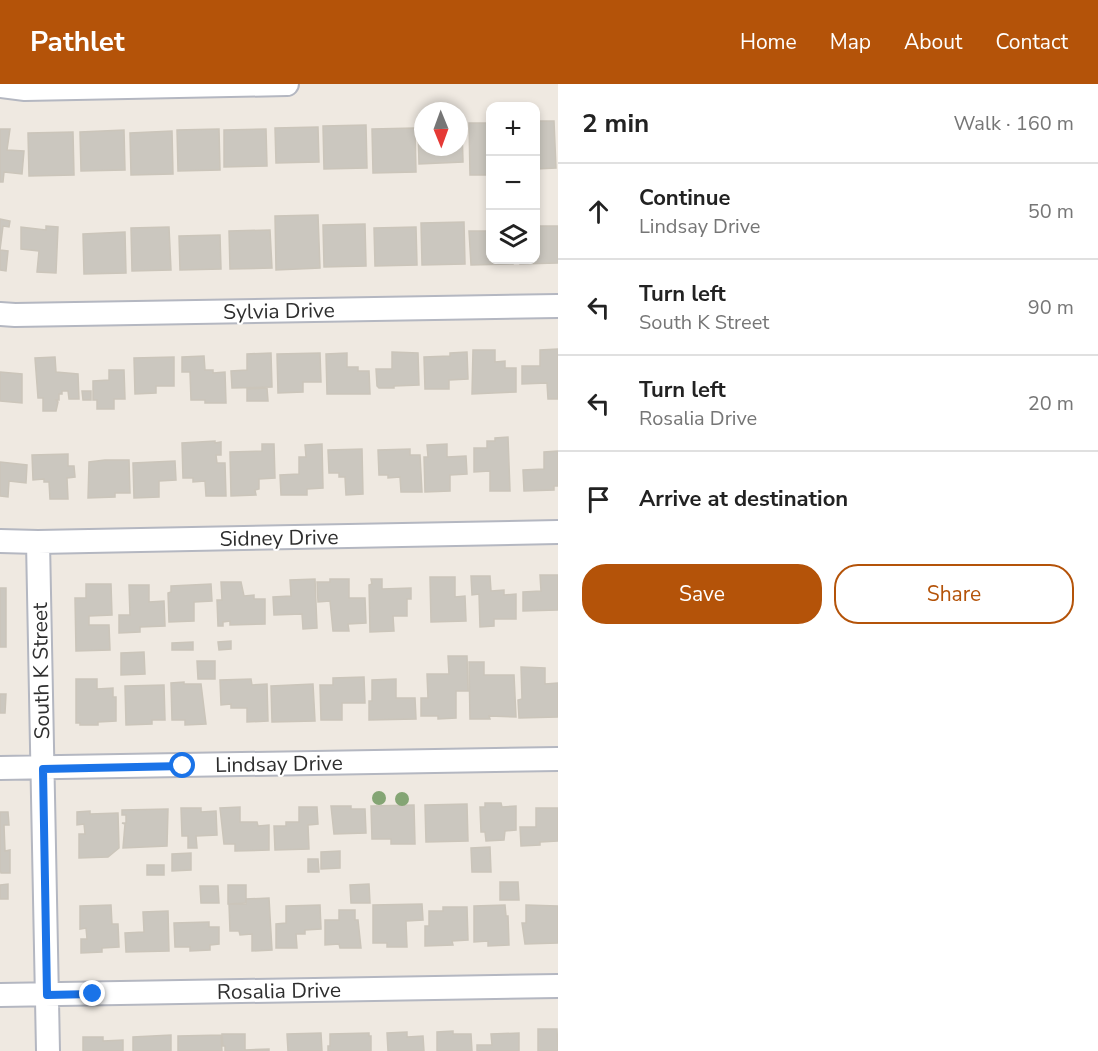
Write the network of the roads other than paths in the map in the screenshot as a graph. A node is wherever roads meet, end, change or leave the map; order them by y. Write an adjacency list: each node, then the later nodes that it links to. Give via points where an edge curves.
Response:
1 (287, 84): 2 (street, via 25,89)
2 (0, 86)
3 (558, 306): 4 (street, Sylvia Drive)
4 (0, 314)
5 (558, 532): 7 (street, Sidney Drive)
6 (0, 541): 7 (street, Sidney Drive)
7 (38, 542): 10 (street, South K Street)
8 (558, 759): 10 (street, Lindsay Drive)
9 (0, 768): 10 (street, Lindsay Drive)
10 (43, 769): 13 (street, South K Street)
11 (558, 986): 13 (street, Rosalia Drive)
12 (0, 995): 13 (street, Rosalia Drive)
13 (47, 995): 14 (street, South K Street)
14 (48, 1051)

